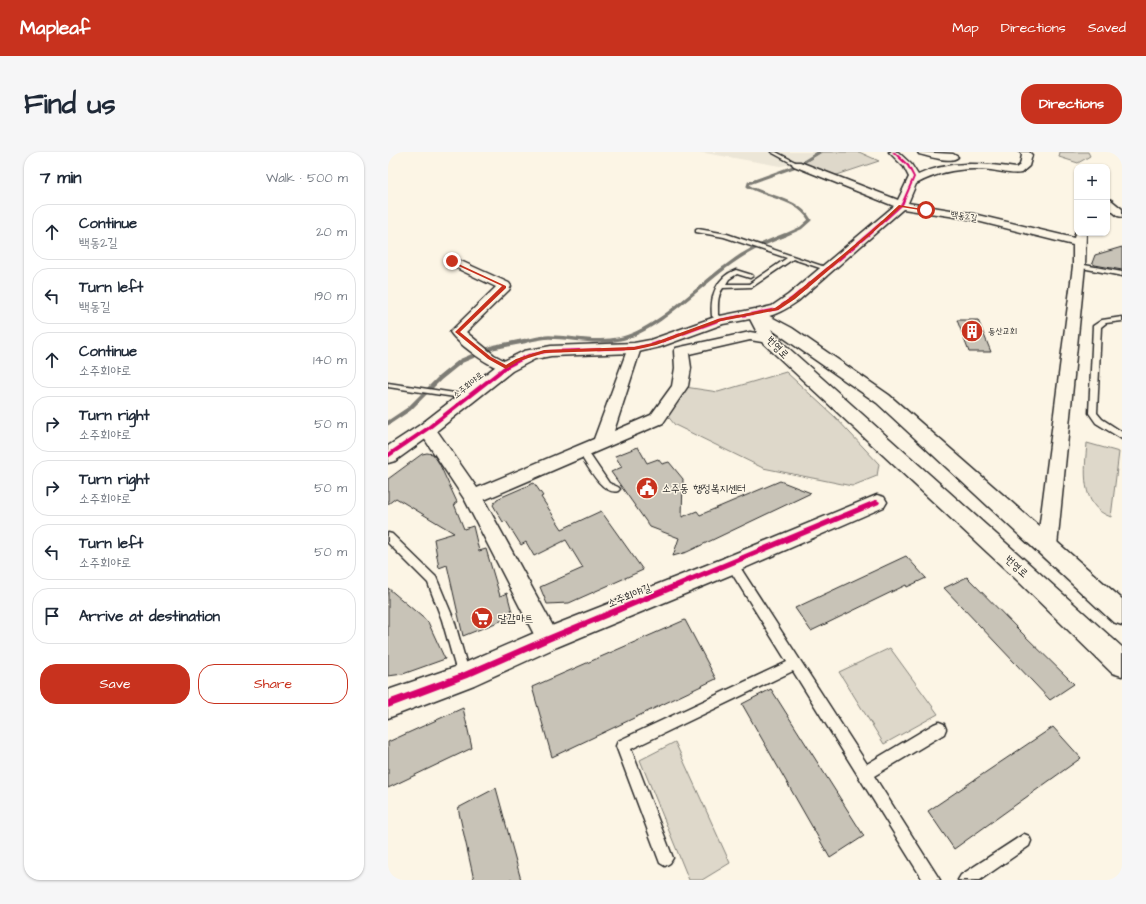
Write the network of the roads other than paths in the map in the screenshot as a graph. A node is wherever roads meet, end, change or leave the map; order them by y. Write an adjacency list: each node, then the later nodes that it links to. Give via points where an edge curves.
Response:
1 (773, 152): 6 (lane)
2 (893, 152): 8 (street, via 908,166 914,177)
3 (922, 152): 5 (street, via 938,156)
4 (1024, 152): 7 (street, via 1027,156 1024,166 1018,171 988,166)
5 (953, 154): 7 (street, via 953,160)
6 (797, 164): 10 (street, 백동2길)
7 (961, 166): 8 (street, via 934,170)
8 (912, 182): 10 (street)
9 (1110, 204): 11 (street)
10 (900, 206): 13 (street, 백동2길, via 969,216); 17 (street)
11 (1122, 214)
12 (698, 232): 14 (lane, via 725,235)
13 (1079, 238): 16 (street)
14 (792, 257): 17 (lane); 20 (lane, via 750,286)
15 (452, 261): 27 (street, 소주회야로, via 504,286 457,332 489,358)
16 (1079, 266): 18 (lane); 40 (street)
17 (828, 269): 21 (street, via 776,309)
18 (1122, 274)
19 (750, 276): 20 (lane, via 736,272)
20 (721, 286): 23 (lane, via 715,293 714,303 715,316)
21 (755, 314): 23 (street, 소주회야로); 24 (street, 번영로); 26 (street, 번영로, via 786,331)
22 (1122, 319): 32 (lane, via 1104,321 1097,326 1093,413 1099,421)
23 (720, 320): 25 (street, 소주회야로, via 654,344)
24 (768, 339): 28 (street, 번영로); 33 (street, via 750,336 681,351 683,368 680,386 657,419)
25 (634, 348): 27 (street, 소주회야로, via 544,352 517,360); 33 (street)
26 (835, 366): 28 (street, via 819,366 811,370); 40 (street, 번영로, via 883,399)
27 (506, 367): 30 (street, 소주회야로)
28 (808, 376): 45 (street, 번영로)
29 (388, 385): 30 (lane)
30 (460, 395): 31 (street, 소주회야로)
31 (427, 429): 35 (street, 소주회야로); 37 (street)
32 (1122, 436)
33 (601, 443): 34 (street)
34 (583, 451): 36 (lane, via 606,485); 37 (street)
35 (388, 456)
36 (615, 489)
37 (473, 497): 43 (street)
38 (877, 502): 41 (street, 소주회야1길)
39 (388, 537): 46 (lane, via 432,580 448,620)
40 (1047, 546): 42 (street, 번영로)
41 (732, 564): 43 (street, 소주회야1길); 44 (lane)
42 (1122, 614)
43 (548, 639): 46 (street, 소주회야1길)
44 (795, 664): 49 (lane); 51 (lane, via 623,746)
45 (1122, 664)
46 (464, 676): 47 (street, 소주회야1길)
47 (388, 704)
48 (939, 729): 49 (lane)
49 (865, 773): 52 (lane)
50 (1024, 841): 53 (lane)
51 (665, 858)
52 (932, 880)
53 (966, 880)

